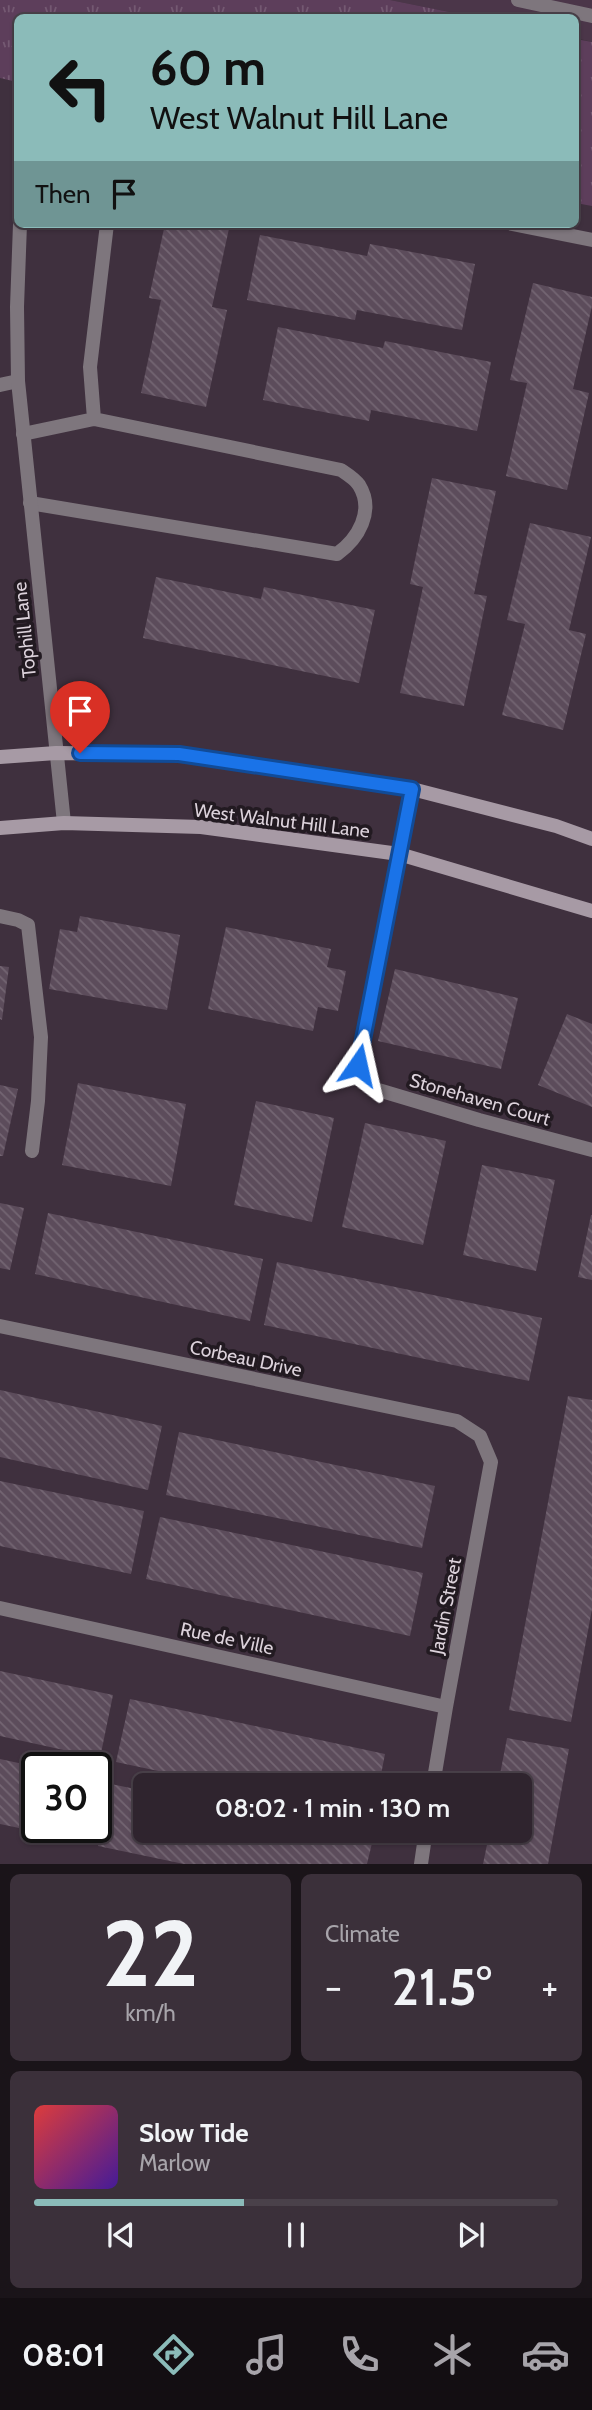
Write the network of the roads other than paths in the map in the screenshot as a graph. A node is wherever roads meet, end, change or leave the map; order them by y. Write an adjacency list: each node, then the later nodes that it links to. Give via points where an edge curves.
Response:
1 (518, 0): 2 (street)
2 (592, 16)
3 (20, 228): 7 (street, Tophill Lane)
4 (107, 228): 9 (street, via 90,367)
5 (532, 228): 6 (street)
6 (592, 240)
7 (18, 381): 8 (street); 10 (street, Tophill Lane)
8 (0, 385)
9 (94, 419): 10 (street); 11 (street, via 341,470 358,483 365,498 364,520 353,542 337,554)
10 (23, 434): 11 (street, Tophill Lane)
11 (30, 503): 12 (street, Tophill Lane)
12 (56, 753): 13 (main road); 14 (main road, via 179,754); 15 (street, Tophill Lane)
13 (0, 757)
14 (412, 789): 17 (main road); 18 (street, Stonehaven Court)
15 (64, 823): 16 (main road, West Walnut Hill Lane); 18 (main road, West Walnut Hill Lane, via 201,827)
16 (0, 828)
17 (592, 839)
18 (399, 854): 19 (main road, West Walnut Hill Lane); 21 (street, Stonehaven Court, via 358,1065 364,1079 375,1089)
19 (592, 911)
20 (0, 916): 22 (street, via 28,925 41,1037)
21 (592, 1150)
22 (32, 1151)
23 (0, 1326): 24 (street, Corbeau Drive, via 457,1421)
24 (480, 1436): 26 (street, Jardin Street, via 491,1462)
25 (0, 1608): 26 (street, Rue de Ville)
26 (446, 1707): 27 (street, Jardin Street)
27 (435, 1773)
28 (424, 1843): 29 (street)
29 (421, 1864)

